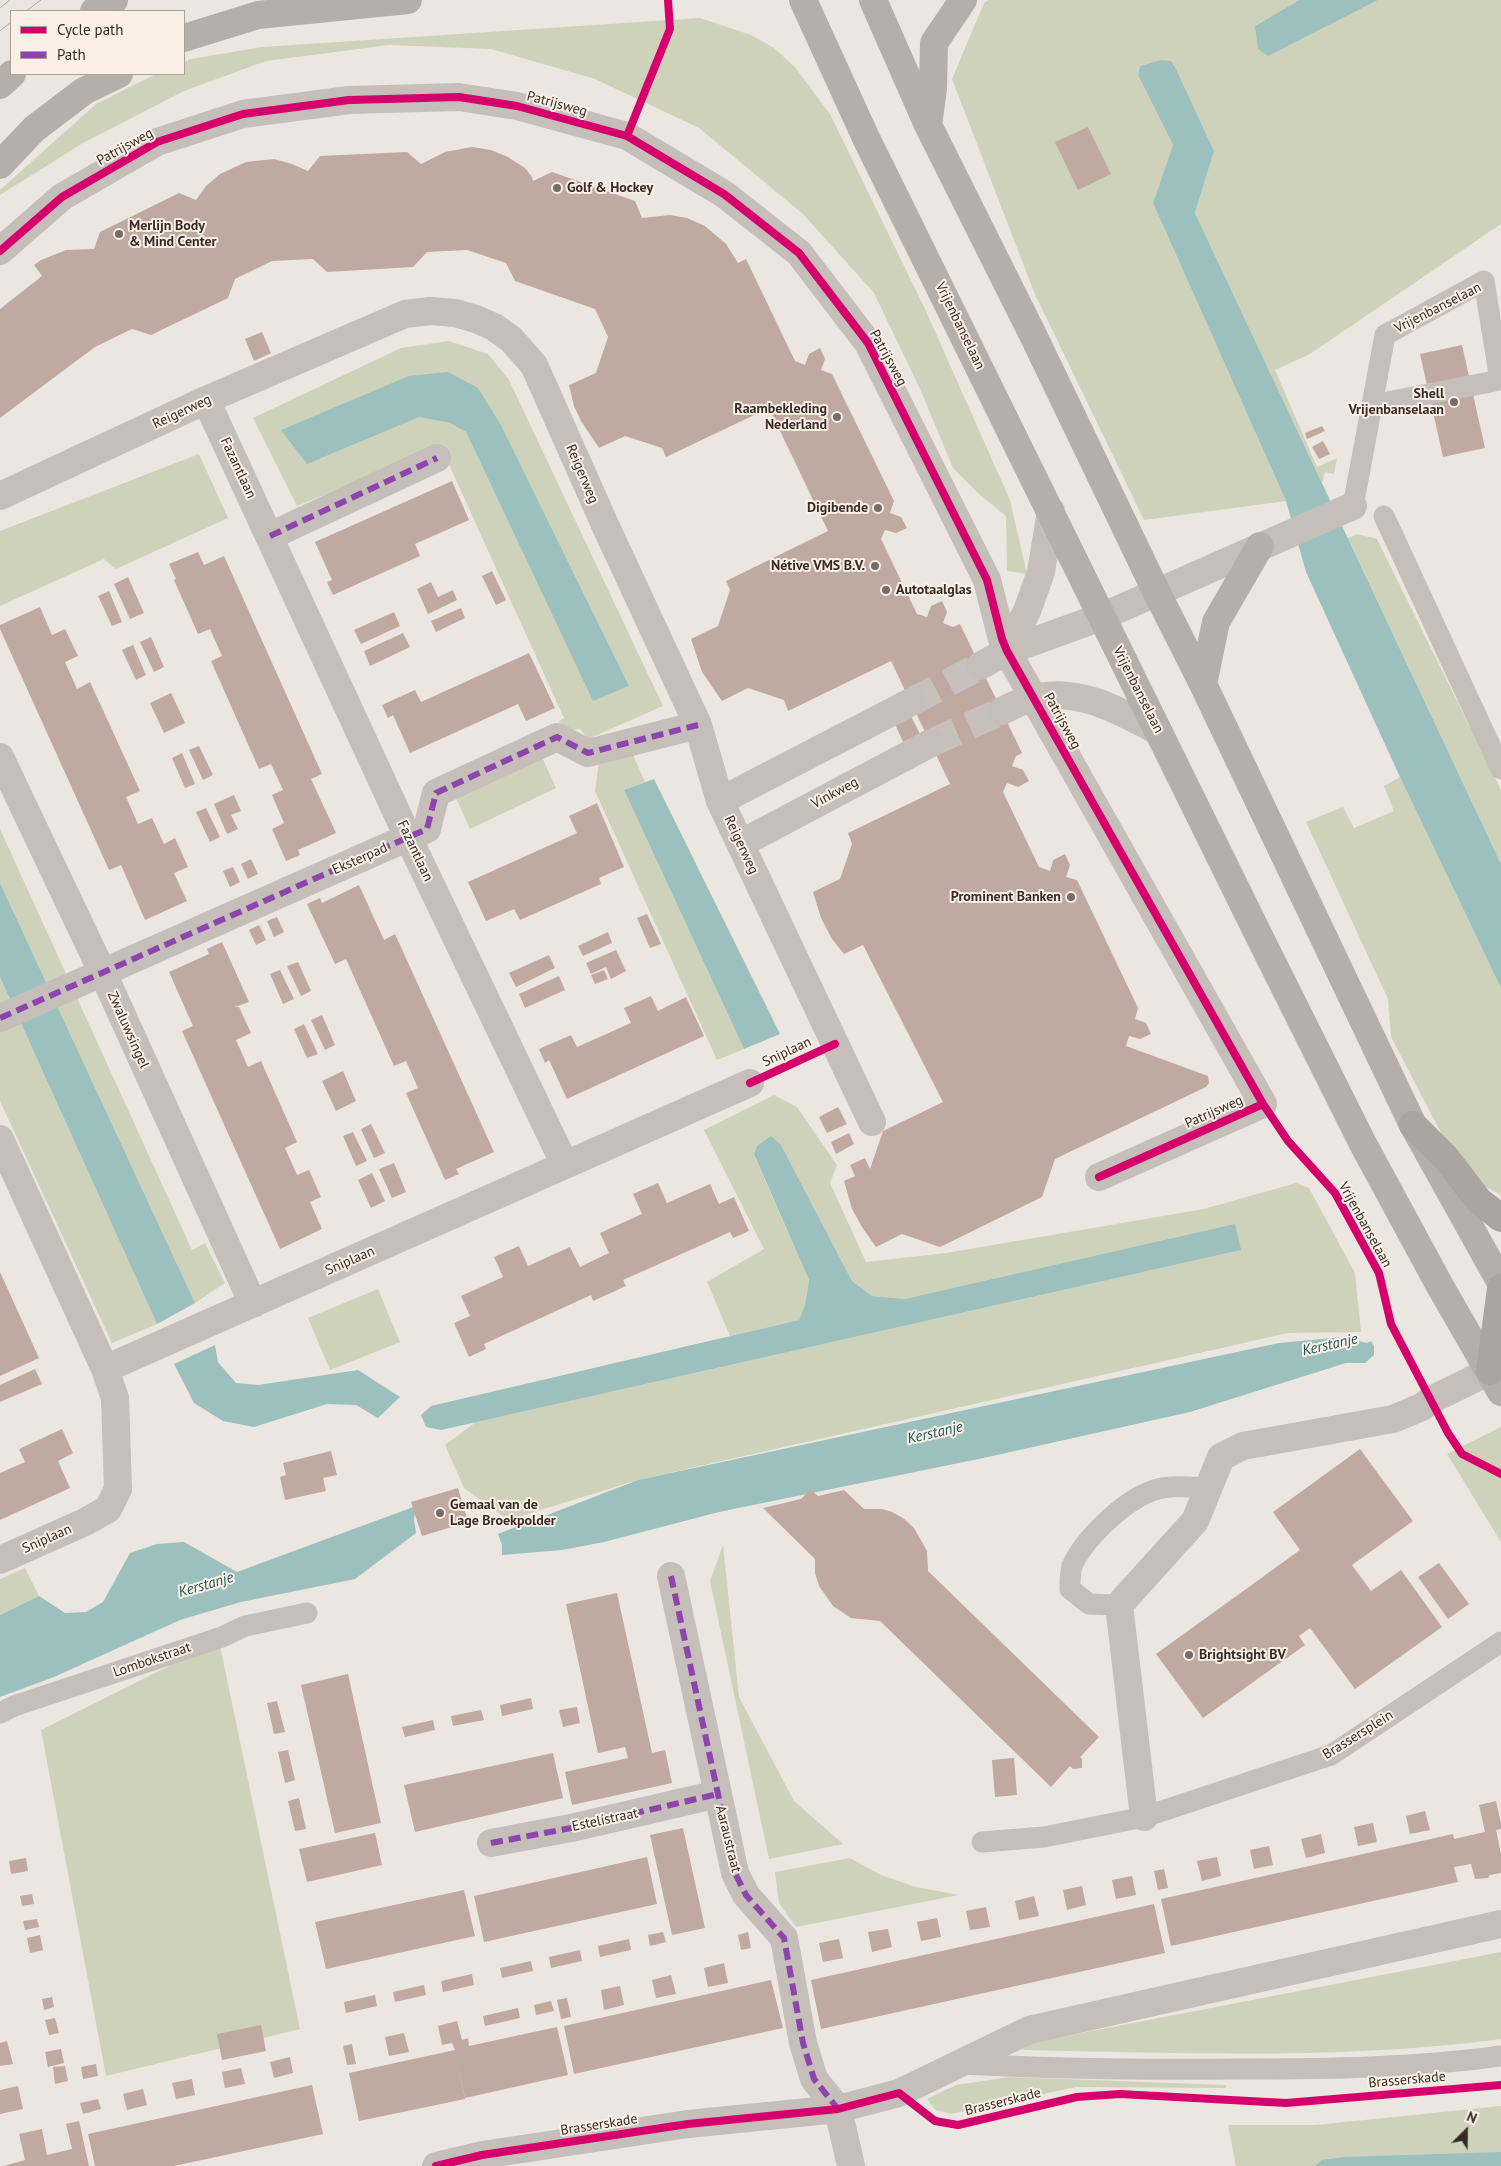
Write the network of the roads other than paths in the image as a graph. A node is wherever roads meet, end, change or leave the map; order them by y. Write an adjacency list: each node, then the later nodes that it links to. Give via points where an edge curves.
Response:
1 (114, 0): 6 (main road)
2 (408, 0): 7 (main road, via 258,15)
3 (804, 0): 19 (main road, Vrijenbanselaan, via 866,138)
4 (873, 0): 11 (main road)
5 (963, 0): 11 (main road, via 934,43)
6 (96, 10)
7 (185, 38)
8 (11, 75): 10 (main road)
9 (117, 75): 12 (main road, via 84,91 34,129)
10 (0, 85)
11 (928, 125): 23 (main road)
12 (0, 165)
13 (0, 251): 25 (street, Patrijsweg, via 62,197 157,142 243,114 349,100 459,97 517,106 627,136 724,194 799,253 868,343 987,580)
14 (206, 400): 17 (street, Reigerweg); 21 (street, Fazantlaan); 31 (street, Reigerweg, via 405,314 455,313 494,327 534,365)
15 (1372, 406): 15 (lane, Vrijenbanselaan, via 1500,380 1484,281 1385,336); 18 (lane, Vrijenbanselaan)
16 (437, 458): 21 (street)
17 (0, 496)
18 (1347, 509): 22 (street, Vrijenbanselaan)
19 (1051, 511): 24 (main road, Vrijenbanselaan); 25 (street, via 1041,572)
20 (1384, 516): 35 (lane)
21 (270, 536): 37 (street, Fazantlaan)
22 (1267, 543): 23 (street, Vrijenbanselaan); 27 (main road, via 1216,622)
23 (1157, 593): 24 (street); 27 (main road)
24 (1101, 617): 25 (street); 32 (main road, Vrijenbanselaan)
25 (1008, 651): 26 (street); 28 (street, Patrijsweg)
26 (980, 666)
27 (1204, 684): 43 (main road)
28 (1034, 697): 30 (street); 32 (street, via 1080,697 1110,706); 46 (street, Patrijsweg, via 1263,1104)
29 (911, 702): 36 (street)
30 (1002, 711)
31 (698, 724): 36 (street, Reigerweg); 37 (street, Eksterpad, via 588,753 557,737 436,793 427,830)
32 (1158, 731): 52 (main road, Vrijenbanselaan, via 1362,1142 1440,1286)
33 (931, 743): 38 (street, Vinkweg)
34 (0, 757): 39 (street, Zwaluwsingel)
35 (1501, 769)
36 (720, 801): 38 (street, Reigerweg)
37 (408, 838): 39 (street, Eksterpad); 45 (street, Fazantlaan)
38 (740, 844): 42 (street, Reigerweg)
39 (102, 974): 40 (street, Eksterpad); 50 (street, Zwaluwsingel)
40 (2, 1018)
41 (750, 1083): 45 (street, Sniplaan)
42 (872, 1122)
43 (1413, 1125): 47 (highway, via 1446,1158 1479,1201); 48 (main road)
44 (0, 1139): 51 (street)
45 (565, 1164): 50 (street, Sniplaan)
46 (1099, 1177)
47 (1501, 1218)
48 (1501, 1283)
49 (1501, 1288): 52 (highway)
50 (253, 1304): 51 (street, Sniplaan)
51 (105, 1369): 54 (street, Sniplaan, via 115,1398 118,1489 108,1508 85,1522)
52 (1497, 1377): 53 (street, via 1431,1400 1393,1419 1243,1446 1221,1457)
53 (1207, 1488): 56 (street, via 1195,1521); 56 (lane, via 1177,1486 1150,1491 1126,1505 1084,1544 1071,1568 1070,1589 1089,1604)
54 (0, 1560)
55 (671, 1576): 60 (street, Aaraustraat)
56 (1119, 1605): 61 (street)
57 (307, 1614): 59 (lane, Lombokstraat, via 246,1626)
58 (1501, 1642): 61 (lane, Brassersplein, via 1331,1755)
59 (0, 1713)
60 (718, 1794): 63 (street, Estelístraat); 67 (street, Aaraustraat, via 735,1873 746,1895 784,1938 814,2079)
61 (1144, 1817): 62 (lane, Brassersplein, via 1044,1837)
62 (982, 1842)
63 (491, 1843)
64 (1501, 1924): 66 (street, Brasserskade, via 1029,2030)
65 (1501, 2056): 66 (lane, Brasserskade, via 1329,2069)
66 (963, 2064): 67 (street, Brasserskade, via 899,2093)
67 (838, 2109): 68 (street, Brasserskade, via 688,2124 482,2155); 69 (street)
68 (436, 2166)
69 (851, 2166)

